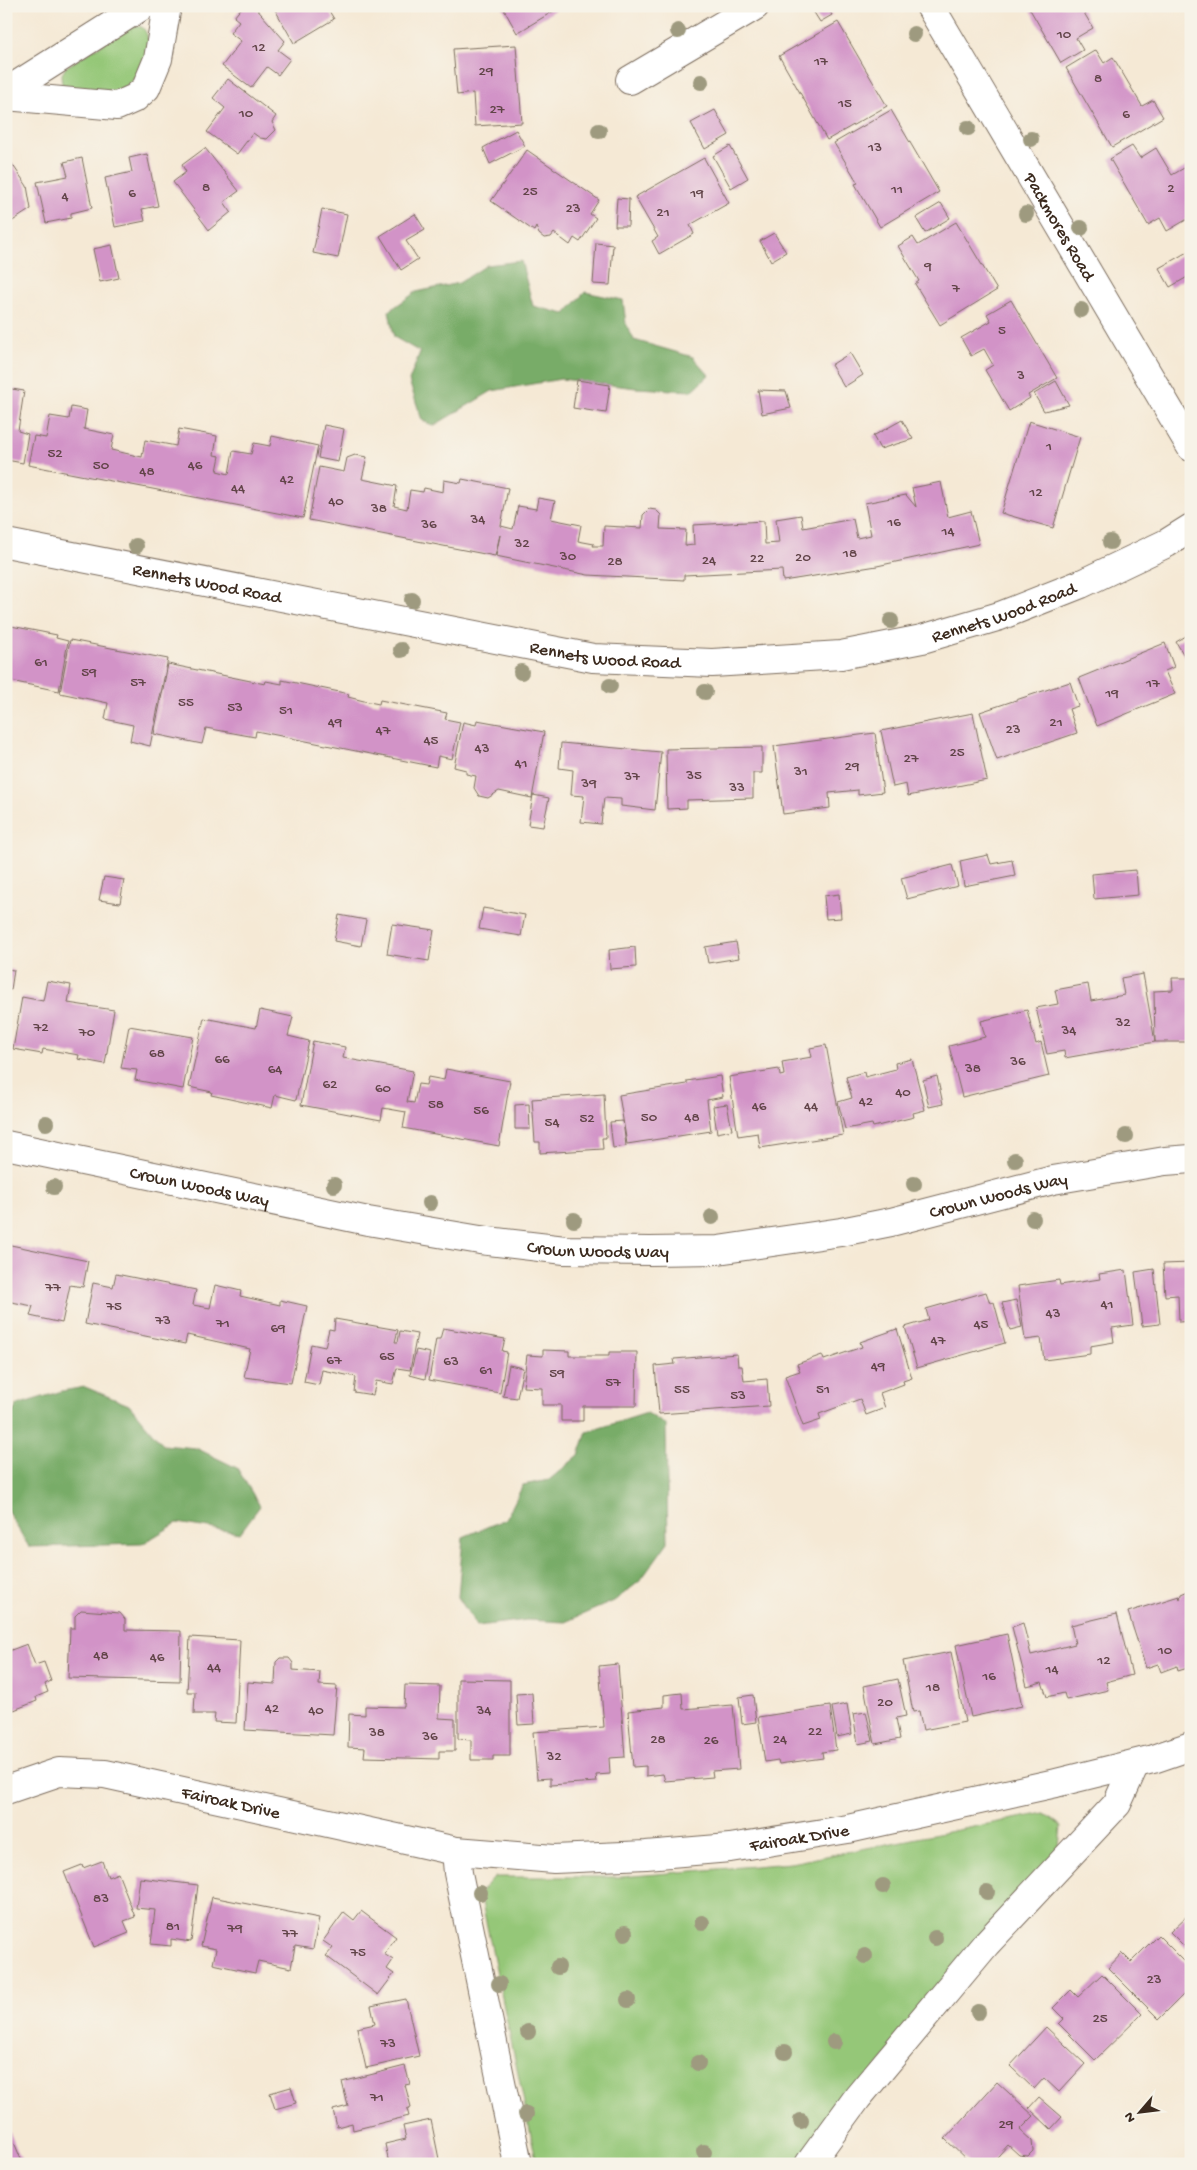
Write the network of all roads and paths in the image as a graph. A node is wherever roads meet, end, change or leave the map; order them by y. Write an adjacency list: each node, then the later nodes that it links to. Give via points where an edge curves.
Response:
1 (142, 6): 6 (street)
2 (167, 6): 7 (street, via 158,59 146,88 135,98 117,106)
3 (755, 6): 5 (street)
4 (930, 6): 8 (street, Packmores Road)
5 (630, 80)
6 (6, 92)
7 (6, 96)
8 (1191, 447)
9 (1191, 528): 10 (street, Rennets Wood Road, via 1081,584 1000,616 922,639 841,655 712,663 593,658)
10 (6, 543)
11 (6, 1146): 12 (street, Crown Woods Way, via 368,1221 480,1240 565,1250 650,1251 718,1250 841,1232 881,1225 1053,1180)
12 (1191, 1158)
13 (1191, 1746): 14 (street, Fairoak Drive)
14 (1135, 1764): 16 (street, Fairoak Drive, via 848,1829 730,1848 554,1859); 18 (street, via 1117,1804 980,1951 858,2097)
15 (6, 1790): 16 (street, Fairoak Drive, via 59,1772 105,1774)
16 (456, 1851): 17 (street)
17 (518, 2164)
18 (809, 2164)

